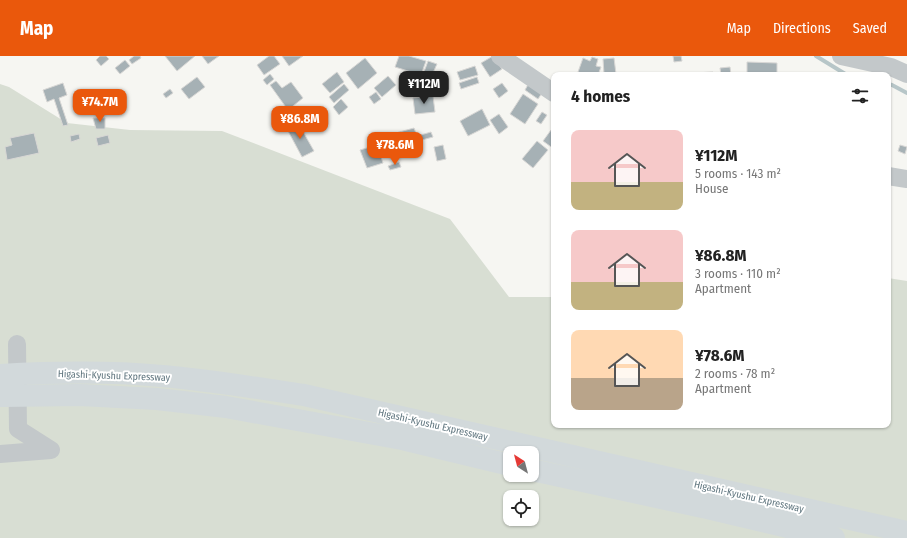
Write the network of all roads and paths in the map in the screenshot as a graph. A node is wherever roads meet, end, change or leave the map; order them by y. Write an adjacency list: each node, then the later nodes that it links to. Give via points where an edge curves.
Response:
1 (500, 56): 4 (street)
2 (841, 56): 3 (street)
3 (907, 74)
4 (551, 91)
5 (891, 176): 6 (street)
6 (907, 179)
7 (17, 344): 10 (street, via 18,429 51,450)
8 (0, 375): 13 (highway, Higashi-Kyushu Expressway, via 80,372 161,375 304,395)
9 (0, 396): 11 (highway, Higashi-Kyushu Expressway, via 80,395 157,399 226,407 402,439)
10 (0, 454)
11 (503, 463)
12 (539, 472): 14 (highway)
13 (907, 532)
14 (834, 538)

